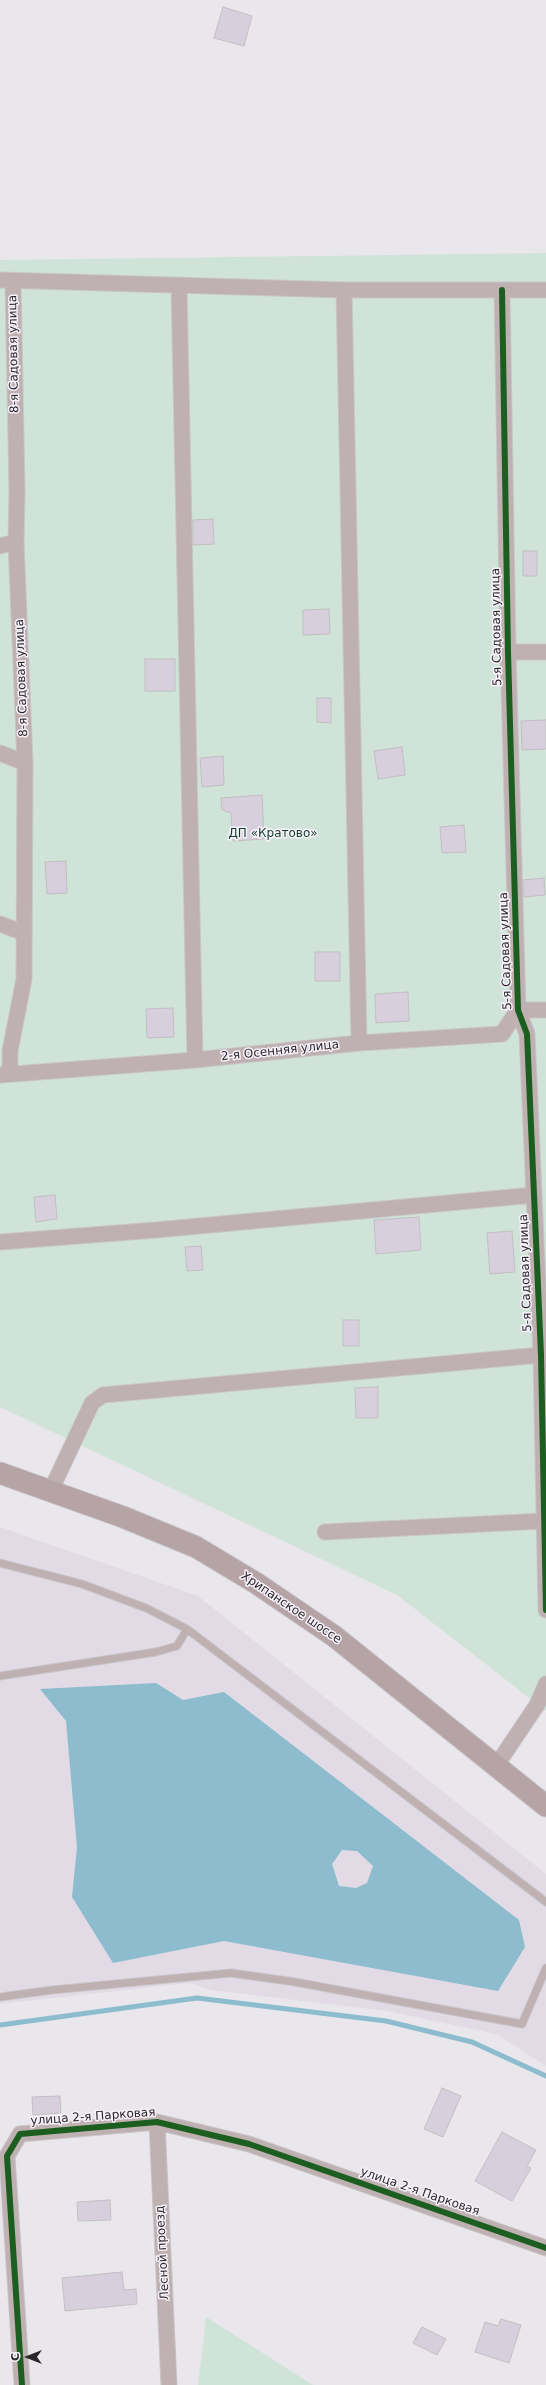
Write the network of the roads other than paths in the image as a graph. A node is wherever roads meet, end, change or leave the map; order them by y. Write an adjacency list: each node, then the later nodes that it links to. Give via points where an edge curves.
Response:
1 (6, 280): 2 (street); 6 (street, 8-я Садовая улица, via 17,491)
2 (179, 286): 3 (street); 17 (street)
3 (344, 290): 4 (street); 16 (street)
4 (502, 290): 5 (street); 8 (street, 5-я Садовая улица)
5 (546, 290)
6 (16, 542): 7 (street); 11 (street, 8-я Садовая улица)
7 (0, 546)
8 (508, 652): 9 (street); 14 (street, 5-я Садовая улица)
9 (546, 652)
10 (0, 753): 11 (street)
11 (25, 763): 13 (street, 8-я Садовая улица)
12 (0, 924): 13 (street)
13 (24, 933): 18 (street, 8-я Садовая улица, via 24,978)
14 (518, 1010): 15 (street); 16 (street, 2-я Осенняя улица, via 502,1034); 19 (street, 5-я Садовая улица, via 527,1034)
15 (546, 1010)
16 (359, 1044): 17 (street, 2-я Осенняя улица)
17 (195, 1060): 18 (street, 2-я Осенняя улица)
18 (5, 1074)
19 (534, 1195): 20 (street); 21 (street, 5-я Садовая улица)
20 (0, 1242)
21 (541, 1355): 23 (street, via 103,1395 92,1403); 24 (street, 5-я Садовая улица)
22 (0, 1473): 23 (main road, Хрипанское шоссе)
23 (51, 1490): 31 (main road, Хрипанское шоссе, via 196,1547 256,1583 334,1636)
24 (543, 1521): 25 (street); 27 (street, 5-я Садовая улица)
25 (325, 1532)
26 (0, 1563): 28 (lane, via 82,1584 146,1608)
27 (546, 1610)
28 (187, 1629): 29 (lane, via 177,1646 156,1652); 33 (lane)
29 (0, 1676)
30 (546, 1684): 31 (street, via 537,1705)
31 (496, 1766): 32 (main road, Хрипанское шоссе)
32 (546, 1806)
33 (546, 1902)
34 (546, 1968): 35 (lane, via 522,2024 295,1982 231,1973)
35 (0, 1997)
36 (157, 2122): 37 (street, улица 2-я Парковая, via 249,2144); 38 (street, улица 2-я Парковая, via 20,2134 7,2156); 40 (street, Лесной проезд)
37 (546, 2248)
38 (7, 2263): 39 (street, улица 2-я Парковая)
39 (22, 2385)
40 (169, 2385)

